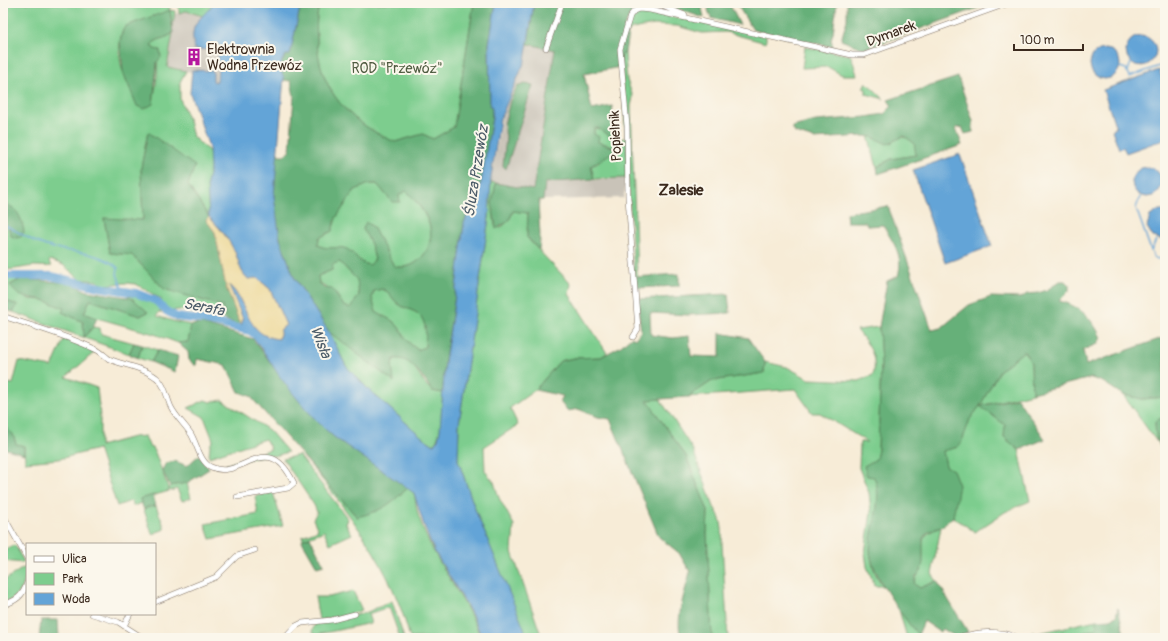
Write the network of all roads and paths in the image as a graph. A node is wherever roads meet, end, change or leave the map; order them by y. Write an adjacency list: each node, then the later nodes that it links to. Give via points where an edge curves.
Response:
1 (562, 3): 6 (street)
2 (654, 3): 4 (street)
3 (1008, 3): 5 (street, Dymarek, via 864,55)
4 (698, 20): 5 (street, Popielnik); 8 (street, Popielnik, via 639,9 630,16 620,49 627,126 628,198 638,329)
5 (707, 22)
6 (546, 48)
7 (3, 316): 9 (street, via 74,340 98,350 108,358 156,377 162,384 173,411 210,466 229,468 269,457 280,464 294,483 288,488)
8 (633, 337)
9 (237, 497)
10 (3, 515): 12 (street)
11 (255, 550): 14 (street, via 237,556 216,577)
12 (26, 556)
13 (26, 585): 15 (street, via 21,596)
14 (156, 602)
15 (3, 605)
16 (355, 614): 21 (street, via 332,620 302,622)
17 (95, 615): 19 (street)
18 (130, 615): 19 (street)
19 (124, 626): 20 (street)
20 (143, 638)
21 (285, 638)
22 (957, 638): 23 (street, via 984,632)
23 (1017, 638)

